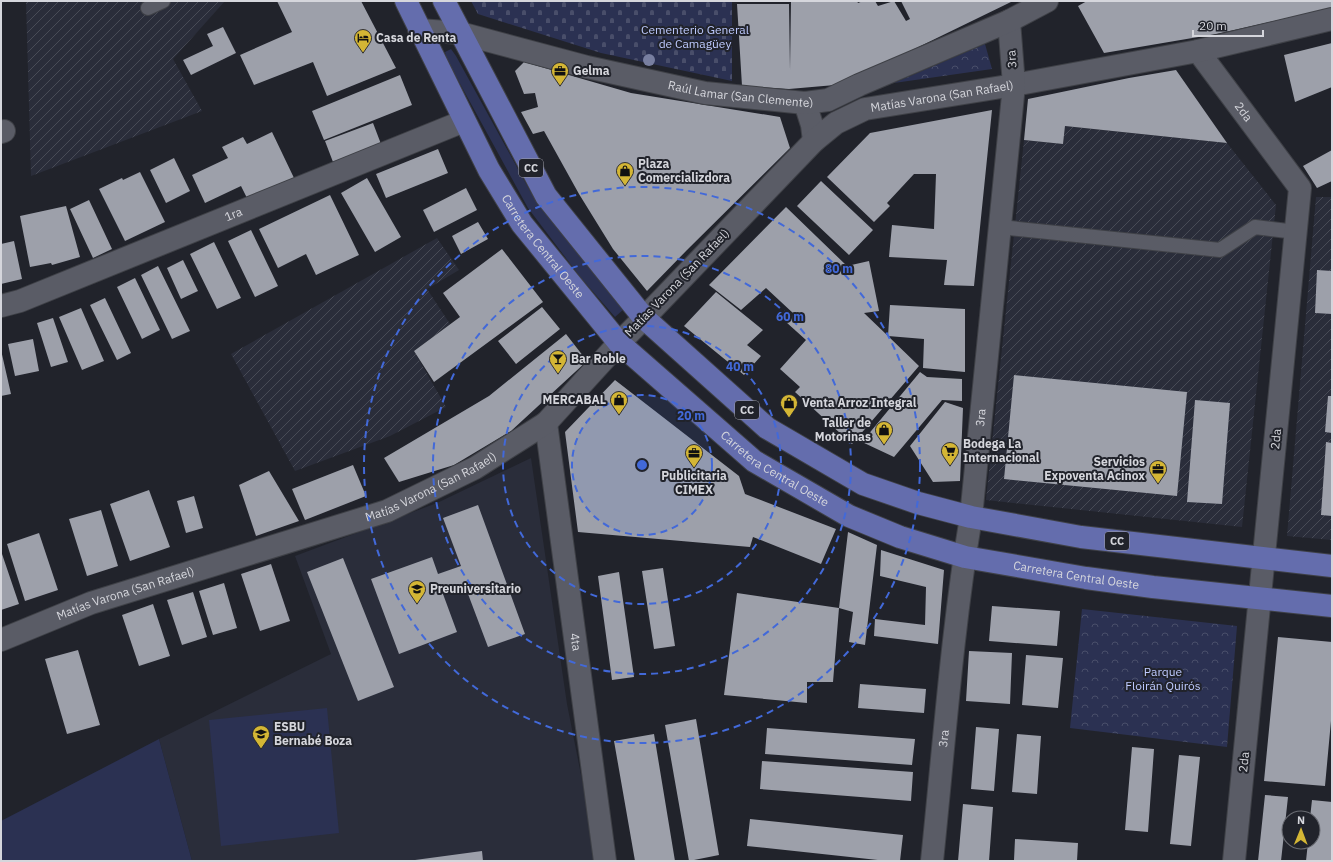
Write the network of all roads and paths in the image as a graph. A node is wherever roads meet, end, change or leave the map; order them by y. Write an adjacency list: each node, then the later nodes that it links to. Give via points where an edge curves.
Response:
1 (163, 1): 5 (lane)
2 (406, 1): 8 (main road, Carretera Central Oeste)
3 (444, 1): 9 (main road, CC)
4 (1047, 1): 7 (street, Raúl Lamar (San Clemente))
5 (148, 8)
6 (1332, 19): 10 (street, Matías Varona (San Rafael))
7 (1009, 21): 11 (street, Raúl Lamar (San Clemente)); 12 (street, 3ra)
8 (419, 30): 9 (street, Raúl Lamar (San Clemente)); 15 (main road, Carretera Central Oeste)
9 (460, 33): 13 (street, Raúl Lamar (San Clemente), via 587,67 705,93); 20 (main road, CC, via 546,196)
10 (1198, 51): 12 (street, Matías Varona (San Rafael)); 18 (street, 2da, via 1300,188)
11 (859, 85): 13 (street, Raúl Lamar (San Clemente), via 828,100); 14 (street, via 858,98)
12 (1014, 85): 14 (street, Matías Varona (San Rafael)); 17 (street, 3ra)
13 (805, 103): 16 (street)
14 (865, 109): 16 (street, Matías Varona (San Rafael), via 836,123)
15 (464, 121): 19 (street, 1ra, via 20,301); 21 (main road, Carretera Central Oeste, via 489,170 522,224)
16 (814, 141): 20 (street, Matías Varona (San Rafael))
17 (1000, 227): 18 (lane, via 1220,250 1255,227); 23 (street, 3ra)
18 (1296, 232): 25 (street, 2da)
19 (1, 306)
20 (644, 318): 21 (street, Matías Varona (San Rafael)); 23 (main road, CC, via 767,428 863,484 918,503)
21 (619, 343): 22 (street, Matías Varona (San Rafael)); 24 (main road, Carretera Central Oeste, via 754,461 849,516 900,537)
22 (546, 423): 29 (street, Matías Varona (San Rafael), via 475,468 387,511 91,603); 30 (street, 4ta)
23 (972, 517): 24 (street, 3ra); 25 (main road, CC, via 1081,537)
24 (965, 557): 27 (main road, Carretera Central Oeste, via 1093,579); 31 (street, 3ra)
25 (1264, 559): 26 (main road, CC); 27 (street, 2da)
26 (1332, 566)
27 (1260, 599): 28 (main road, Carretera Central Oeste); 32 (street, 2da)
28 (1332, 606)
29 (1, 640)
30 (605, 861)
31 (932, 861)
32 (1234, 861)

